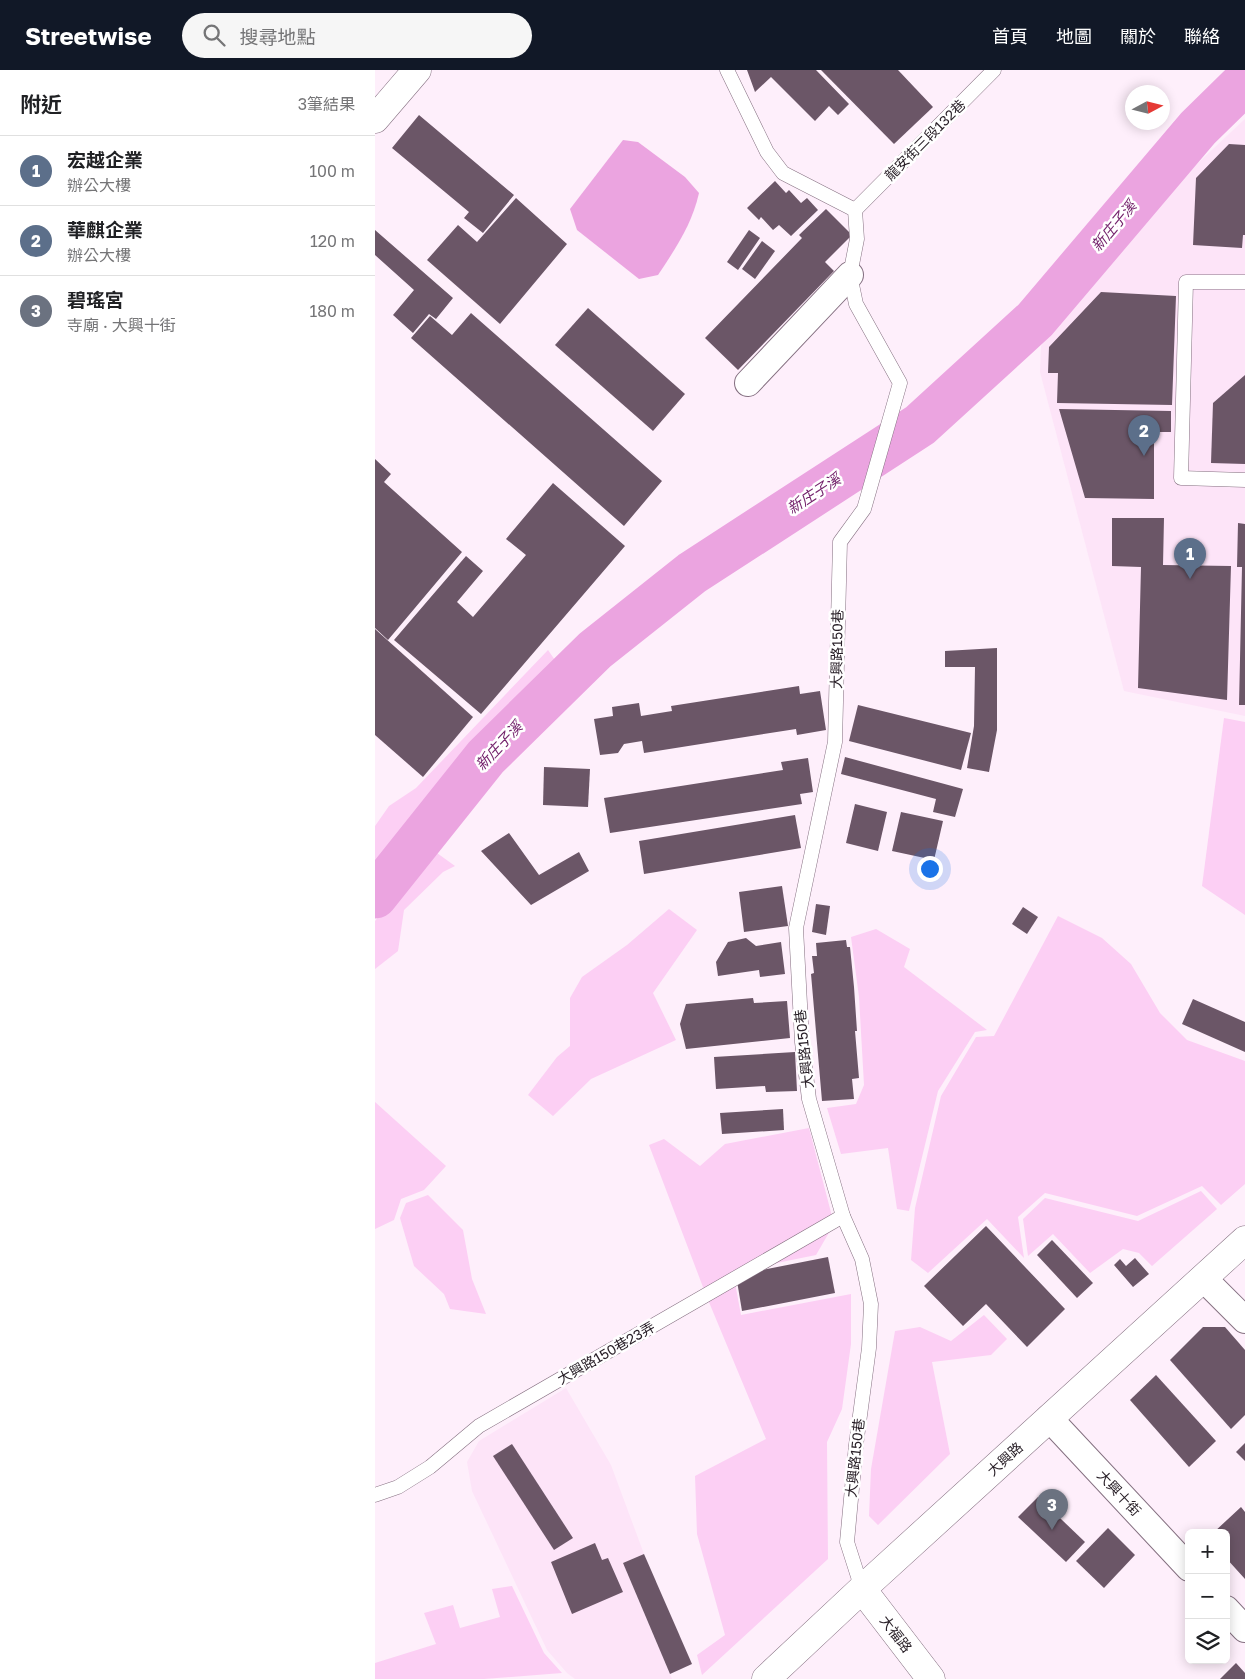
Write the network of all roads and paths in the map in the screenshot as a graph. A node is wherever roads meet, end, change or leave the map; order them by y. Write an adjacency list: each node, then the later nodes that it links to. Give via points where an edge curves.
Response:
1 (417, 70): 4 (street)
2 (727, 70): 5 (lane, via 767,152 783,173)
3 (994, 70): 5 (lane, 龍安街三段132巷)
4 (375, 119)
5 (855, 210): 6 (lane, via 857,239)
6 (850, 275): 8 (street); 10 (lane, 大興路150巷, via 856,304 900,383 864,509 840,542 835,742 795,928 806,1083)
7 (1245, 282): 9 (lane, via 1186,282 1181,478)
8 (748, 383)
9 (1245, 480)
10 (843, 1216): 15 (lane, 大興路150巷23弄, via 479,1426 430,1467 398,1487); 17 (lane, 大興路150巷, via 862,1259 871,1304 847,1542)
11 (1245, 1240): 12 (street, 大興路)
12 (1204, 1279): 13 (street); 14 (street, 大興路)
13 (1245, 1320)
14 (1049, 1418): 16 (street, 大興十街); 17 (street, 大興路)
15 (375, 1495)
16 (1185, 1564)
17 (862, 1588): 20 (street, 大興路); 21 (street, 大福路)
18 (1230, 1612): 19 (street)
19 (1245, 1629)
20 (766, 1679)
21 (931, 1679)

